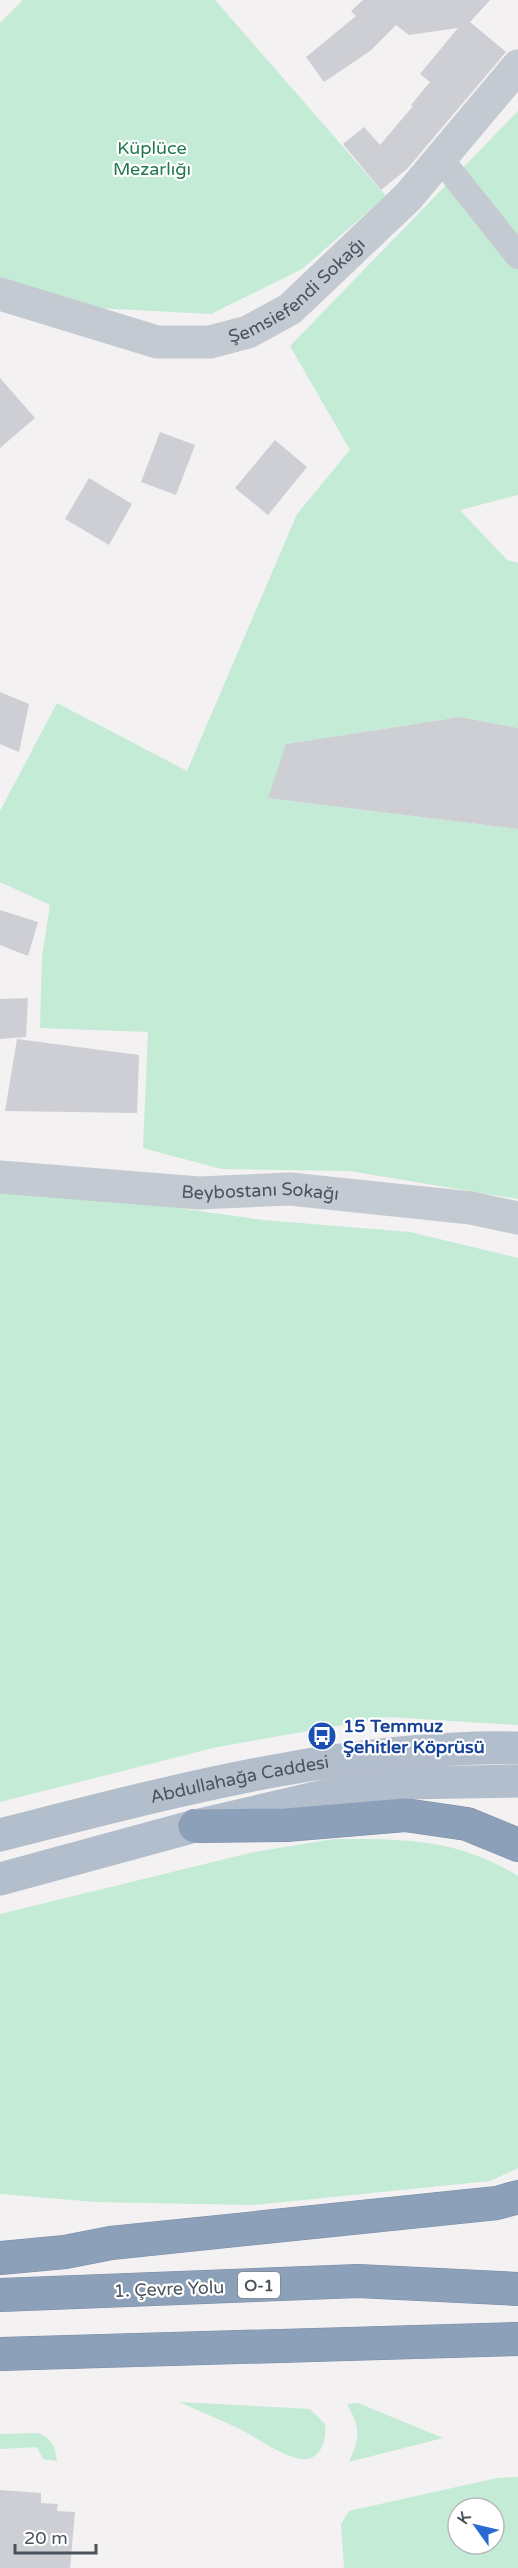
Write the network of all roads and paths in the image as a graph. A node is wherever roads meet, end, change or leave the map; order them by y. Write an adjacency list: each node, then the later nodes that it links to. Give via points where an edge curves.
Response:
1 (518, 66): 2 (street, Şemsiefendi Sokağı)
2 (440, 158): 3 (street); 4 (street, Şemsiefendi Sokağı, via 408,197 290,309 248,332 210,342 157,342)
3 (518, 256)
4 (0, 294)
5 (0, 1177): 6 (street, Beybostanı Sokağı, via 199,1193 291,1189 471,1208)
6 (518, 1218)
7 (518, 1748): 10 (main road, Abdullahağa Caddesi, via 458,1747 308,1766 198,1785)
8 (518, 1781): 9 (main road, Abdullahağa Caddesi, via 400,1782)
9 (195, 1826): 11 (highway, via 286,1825 405,1815 467,1824); 12 (main road, Abdullahağa Caddesi)
10 (0, 1835)
11 (518, 1845)
12 (0, 1879)
13 (518, 2197): 14 (highway, via 497,2203)
14 (0, 2258)
15 (518, 2289): 16 (highway, 1. Çevre Yolu / O-1, via 358,2281)
16 (0, 2295)
17 (518, 2339): 18 (highway)
18 (0, 2354)

